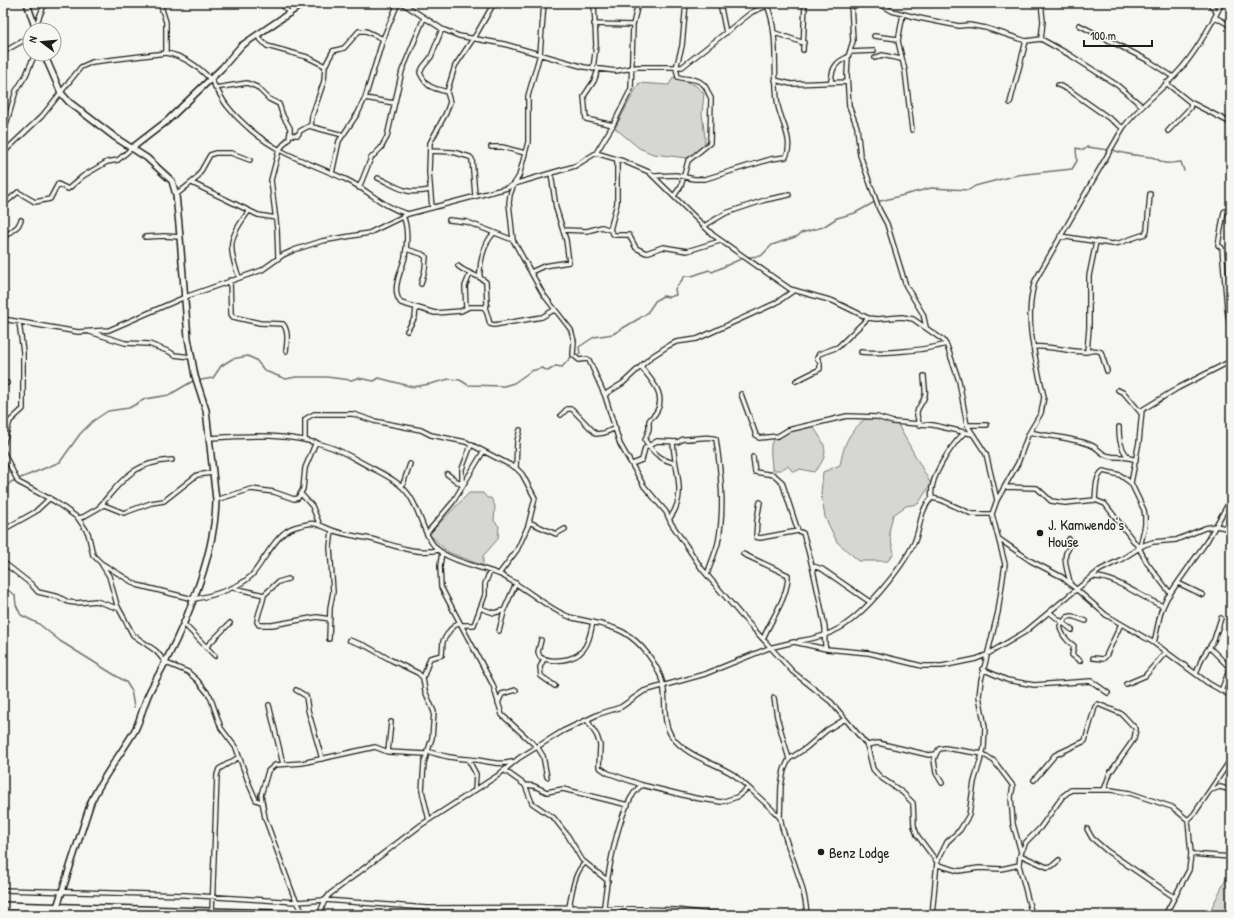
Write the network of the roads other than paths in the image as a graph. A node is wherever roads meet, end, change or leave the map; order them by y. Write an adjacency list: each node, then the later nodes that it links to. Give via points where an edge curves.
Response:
1 (27, 3): 26 (street)
2 (45, 3): 27 (street)
3 (160, 3): 48 (street, via 166,22)
4 (281, 3): 22 (street)
5 (304, 3): 22 (street)
6 (398, 3): 38 (street)
7 (402, 3): 25 (street)
8 (494, 3): 37 (street)
9 (544, 3): 49 (street)
10 (594, 3): 28 (street)
11 (638, 3): 29 (street)
12 (686, 3): 56 (street, via 682,46)
13 (720, 3): 33 (street)
14 (774, 3): 21 (street)
15 (804, 3): 43 (street)
16 (851, 3): 47 (street, via 853,40)
17 (882, 3): 23 (street, via 882,6)
18 (1041, 3): 39 (street)
19 (1209, 3): 24 (street)
20 (1222, 3): 24 (street)
21 (767, 4): 33 (street, via 752,12); 34 (street)
22 (290, 14): 35 (street)
23 (903, 14): 40 (street); 42 (street, via 937,22 986,28)
24 (1216, 15): 31 (street); 60 (street, via 1188,59)
25 (424, 18): 32 (street); 72 (street, via 407,56)
26 (33, 22)
27 (37, 22)
28 (594, 24): 29 (street); 57 (street, via 596,45)
29 (633, 25): 58 (street)
30 (1080, 26): 60 (street, via 1149,61)
31 (1231, 26)
32 (442, 29): 37 (street, via 459,36); 68 (street, via 431,57 422,66 420,73 426,84)
33 (726, 33): 56 (street, via 686,65)
34 (775, 33): 43 (street); 62 (street)
35 (257, 36): 55 (street, via 267,46 307,57); 61 (street, via 242,46)
36 (874, 36): 40 (street)
37 (474, 38): 49 (street); 68 (street, via 455,66)
38 (383, 39): 55 (street, via 366,31 358,31 344,48 333,51); 70 (street)
39 (1041, 39): 42 (street); 74 (street, via 1118,85)
40 (898, 40): 52 (street)
41 (22, 41): 46 (street)
42 (1026, 41): 73 (street)
43 (804, 43): 44 (street)
44 (803, 50)
45 (874, 51): 47 (street)
46 (3, 52)
47 (850, 52): 50 (street)
48 (166, 53): 61 (street, via 187,60); 69 (street, via 85,64)
49 (540, 54): 57 (street); 89 (street, via 528,96 528,142)
50 (848, 57): 63 (street, via 832,70); 64 (street)
51 (875, 58): 52 (street, via 882,55)
52 (901, 59): 80 (street, via 905,71)
53 (32, 62): 78 (street, via 16,91)
54 (47, 62): 69 (street)
55 (325, 66): 77 (street, via 324,81)
56 (676, 68): 58 (street); 96 (street, via 678,77 697,80 704,84 711,98 710,143 691,157)
57 (593, 69): 59 (street)
58 (632, 69): 59 (street); 76 (street, via 631,89)
59 (598, 70): 76 (street, via 597,77 584,96 586,119)
60 (1173, 77): 65 (street)
61 (210, 80): 67 (street); 85 (street, via 167,121)
62 (775, 80): 63 (street, via 791,84); 96 (street, via 778,106 788,142 786,157 771,159 705,179)
63 (831, 82): 64 (street)
64 (847, 82): 145 (street, via 849,106 857,127 860,155 876,202 887,224 906,286 923,314)
65 (1166, 83): 71 (street); 74 (street)
66 (1058, 85): 79 (street)
67 (216, 88): 82 (street, via 242,82 257,87 269,99 279,104 290,128); 86 (street, via 229,108 253,131)
68 (447, 92): 87 (street, via 450,102 432,138)
69 (61, 93): 85 (street, via 78,109); 88 (street, via 31,127)
70 (365, 98): 72 (street); 83 (street)
71 (1190, 102): 75 (street); 81 (street, via 1190,108)
72 (394, 103): 100 (street, via 387,137 371,158)
73 (1010, 103)
74 (1142, 106): 79 (street)
75 (1231, 123)
76 (613, 125): 90 (street)
77 (311, 126): 82 (street, via 296,136); 83 (street)
78 (5, 128)
79 (1123, 128): 120 (street)
80 (912, 130)
81 (1168, 131)
82 (290, 135): 86 (street)
83 (343, 135): 93 (street, via 337,147)
84 (490, 147): 89 (street, via 502,147)
85 (132, 148): 103 (street, via 168,176); 107 (street, via 118,160 107,162 83,176 68,189 58,184 50,199 35,202 18,192)
86 (279, 150): 93 (street); 113 (street, via 271,180)
87 (430, 151): 101 (street); 104 (street, via 453,152 470,157)
88 (3, 152)
89 (525, 153): 99 (street, via 519,176)
90 (596, 153): 91 (street); 94 (street, via 581,163)
91 (617, 159): 95 (street); 118 (street, via 617,203)
92 (250, 160): 98 (street, via 231,153 213,154 207,158)
93 (332, 173): 100 (street)
94 (551, 173): 99 (street); 117 (street, via 556,208)
95 (654, 176): 96 (street); 106 (street)
96 (684, 177): 106 (street)
97 (378, 178): 101 (street, via 407,192)
98 (192, 183): 103 (street); 109 (street)
99 (514, 184): 104 (street); 124 (street, via 509,204)
100 (359, 188): 111 (street, via 380,202)
101 (430, 190): 108 (street)
102 (1150, 194): 126 (street, via 1145,234 1118,243)
103 (176, 195): 122 (street)
104 (475, 195): 108 (street)
105 (789, 195): 116 (street, via 726,213)
106 (674, 196): 116 (street)
107 (3, 205)
108 (432, 208): 111 (street)
109 (250, 211): 113 (street, via 267,218); 132 (street, via 235,229 232,242 234,264)
110 (1231, 212): 148 (street, via 1224,212 1218,243 1222,248)
111 (408, 214): 112 (street)
112 (403, 216): 127 (street, via 406,226); 128 (street, via 369,233 316,243)
113 (276, 218): 128 (street)
114 (21, 220): 123 (street, via 18,226)
115 (449, 220): 119 (street, via 467,222)
116 (704, 226): 125 (street)
117 (564, 230): 118 (street, via 587,231 602,227); 130 (street, via 568,262 544,266)
118 (610, 230): 125 (street, via 614,235 629,235 636,248 646,252 663,247 687,251)
119 (493, 234): 124 (street); 133 (street, via 480,262)
120 (1060, 236): 126 (street); 150 (street, via 1033,287 1030,328)
121 (145, 237): 122 (street)
122 (180, 237): 137 (street)
123 (3, 238)
124 (513, 240): 130 (street)
125 (720, 241): 136 (street)
126 (1096, 242): 153 (street, via 1089,276 1090,324)
127 (406, 249): 135 (street, via 426,257); 138 (street, via 398,280 398,300 404,305)
128 (278, 258): 132 (street, via 262,270)
129 (458, 266): 131 (street)
130 (531, 272): 141 (street)
131 (470, 274): 133 (street); 139 (street, via 466,286)
132 (239, 277): 134 (street)
133 (480, 277): 140 (street, via 487,285)
134 (230, 280): 137 (street); 151 (street, via 231,314 260,323 283,324 286,328)
135 (421, 284)
136 (793, 291): 142 (street, via 833,301); 156 (street, via 776,303 697,339 673,344 650,357)
137 (186, 297): 146 (street, via 116,327); 154 (street)
138 (416, 308): 139 (street, via 435,313 462,311); 147 (street, via 415,317)
139 (466, 308): 140 (street)
140 (485, 308): 141 (street, via 490,324 494,326 542,317)
141 (554, 310): 162 (street, via 571,330 574,341 573,355 579,360 589,360)
142 (868, 318): 145 (street, via 907,318); 159 (street, via 838,347 820,354 817,358 820,369)
143 (3, 319): 144 (street)
144 (19, 322): 146 (street, via 70,331); 178 (street, via 23,352 23,409 10,421)
145 (926, 327): 149 (street)
146 (89, 331): 154 (street, via 125,343 149,344 174,355)
147 (406, 331)
148 (1231, 334)
149 (946, 344): 152 (street); 166 (street, via 959,380)
150 (1033, 347): 153 (street, via 1049,346); 171 (street, via 1044,397 1041,413)
151 (286, 352)
152 (861, 352)
153 (1087, 352): 157 (street, via 1101,352)
154 (191, 357): 174 (street, via 206,410)
155 (1231, 362): 163 (street, via 1170,393 1144,408)
156 (641, 367): 162 (street); 180 (street, via 656,386 661,398 655,414 649,421 645,440)
157 (1107, 371)
158 (924, 376): 165 (street, via 925,395 917,411)
159 (796, 381)
160 (1118, 390): 163 (street, via 1124,393)
161 (741, 394): 165 (street, via 759,438 778,436 788,430 843,416 877,417)
162 (605, 396): 169 (street)
163 (1141, 413): 186 (street)
164 (561, 415): 169 (street, via 572,409 596,434)
165 (920, 425): 172 (street, via 934,425)
166 (967, 425): 167 (street); 173 (street)
167 (987, 425)
168 (1119, 426): 184 (street, via 1118,440)
169 (616, 428): 189 (street, via 620,444)
170 (520, 430): 190 (street)
171 (1030, 432): 184 (street, via 1072,439 1094,447 1107,456); 196 (street, via 1018,463)
172 (964, 433): 173 (street); 199 (street, via 942,460)
173 (972, 434): 202 (street, via 986,454)
174 (209, 438): 175 (street, via 261,436); 191 (street)
175 (305, 440): 176 (street); 179 (street, via 305,419 308,416 348,414 421,430)
176 (316, 442): 194 (street, via 340,451); 197 (street, via 303,473)
177 (674, 442): 180 (street); 187 (street); 228 (street, via 683,439 716,439 722,476 720,526)
178 (3, 445)
179 (471, 445): 182 (street); 195 (street, via 462,469)
180 (648, 445): 187 (street, via 662,460); 189 (street, via 642,452 642,460)
181 (3, 452): 198 (street, via 18,482)
182 (483, 452): 190 (street); 195 (street)
183 (754, 457): 216 (street, via 755,472 774,475 782,482)
184 (1128, 457): 186 (street)
185 (172, 460): 205 (street, via 138,467)
186 (1136, 460): 193 (street)
187 (675, 463): 208 (street, via 679,474 680,495)
188 (410, 464): 194 (street, via 405,480)
189 (632, 464): 208 (street, via 644,486)
190 (516, 468): 209 (street, via 535,494)
191 (212, 473): 201 (street); 205 (street, via 197,475 164,501 129,513 120,513 107,506)
192 (447, 474): 195 (street)
193 (1131, 483): 203 (street, via 1120,475 1103,471 1096,484); 220 (street, via 1145,516)
194 (400, 485): 217 (street, via 409,495)
195 (462, 485): 217 (street, via 453,502)
196 (1004, 487): 202 (street); 203 (street, via 1037,488 1051,501 1065,503)
197 (301, 494): 201 (street, via 294,500 274,492 251,489); 210 (street, via 312,506)
198 (50, 498): 207 (street); 214 (street, via 35,512)
199 (932, 498): 206 (street, via 972,514); 240 (street, via 922,512 915,541 909,553 886,586)
200 (1231, 499): 211 (street)
201 (216, 500): 239 (street, via 206,562)
202 (997, 500): 206 (street)
203 (1095, 500): 220 (street, via 1106,504)
204 (760, 502): 216 (street, via 756,536 760,538)
205 (100, 506): 207 (street)
206 (992, 514): 218 (street)
207 (78, 518): 224 (street, via 88,533 93,556)
208 (670, 518): 228 (street)
209 (530, 522): 212 (street, via 556,534); 227 (street, via 516,550)
210 (319, 523): 215 (street); 234 (street, via 288,529 251,576)
211 (1216, 526): 213 (street); 220 (street, via 1176,540 1148,543); 232 (street)
212 (565, 529)
213 (1231, 529)
214 (3, 530)
215 (332, 530): 221 (street, via 414,551); 247 (street, via 330,548 333,592)
216 (798, 531): 225 (street, via 803,533)
217 (427, 533): 221 (street)
218 (999, 539): 233 (street); 269 (street, via 1005,564 1003,585)
219 (1069, 539): 233 (street, via 1071,547 1066,554 1066,563)
220 (1139, 548): 229 (street); 236 (street)
221 (440, 551): 226 (street); 253 (street, via 439,582)
222 (743, 554): 261 (street, via 788,575 778,611)
223 (3, 562): 243 (street, via 38,592 68,602 96,601)
224 (101, 563): 239 (street, via 137,585); 243 (street, via 109,576)
225 (813, 566): 240 (street, via 822,569); 257 (street)
226 (490, 571): 227 (street); 242 (street)
227 (499, 574): 231 (street)
228 (707, 576): 261 (street)
229 (1091, 577): 235 (street); 241 (street, via 1101,576)
230 (288, 579): 237 (street, via 278,582)
231 (516, 583): 244 (street); 249 (street, via 566,615)
232 (1178, 583): 236 (street); 238 (street)
233 (1071, 585): 235 (street)
234 (234, 588): 237 (street); 239 (street)
235 (1075, 590): 245 (street); 254 (street)
236 (1170, 593): 241 (street)
237 (264, 595): 247 (street, via 257,618 259,625 317,617)
238 (1202, 595)
239 (193, 599): 250 (street)
240 (870, 602): 257 (street, via 841,628)
241 (1163, 606): 263 (street)
242 (480, 608): 244 (street, via 494,613); 253 (street, via 474,624)
243 (118, 609): 274 (street, via 133,635 156,651)
244 (505, 610): 256 (street)
245 (1049, 612): 252 (street); 269 (street, via 1021,634)
246 (1221, 618): 266 (street)
247 (330, 619): 258 (street)
248 (1086, 621): 252 (street, via 1072,616 1067,617)
249 (593, 622): 272 (street, via 581,653 561,659); 278 (street, via 622,632 633,640 656,667)
250 (183, 623): 264 (street); 274 (street)
251 (230, 623): 264 (street)
252 (1062, 623): 255 (street); 273 (street, via 1061,631 1067,641 1074,646 1072,655)
253 (460, 624): 277 (street, via 450,630 443,641 442,655 428,659); 288 (street, via 478,653 493,685)
254 (1121, 624): 263 (street); 271 (street, via 1106,656 1103,659)
255 (1072, 630)
256 (499, 631)
257 (826, 635): 262 (street); 267 (street)
258 (329, 639)
259 (349, 640): 277 (street, via 366,646)
260 (541, 640): 272 (street, via 538,652)
261 (763, 640): 265 (street)
262 (794, 642): 265 (street); 267 (street)
263 (1154, 643): 268 (street)
264 (206, 647): 270 (street)
265 (769, 648): 278 (street, via 705,674); 289 (street, via 793,672 831,702)
266 (1209, 648): 276 (street); 283 (street, via 1230,668)
267 (826, 649): 269 (street, via 869,653 927,666 954,664)
268 (1166, 652): 276 (street); 279 (street, via 1145,676)
269 (986, 655): 275 (street)
270 (215, 656)
271 (1093, 658)
272 (544, 659): 280 (street, via 540,667 541,676)
273 (1080, 660)
274 (166, 663): 298 (street, via 184,670 202,685 210,696 221,728 236,748); 331 (street, via 152,687 135,729 98,785)
275 (982, 669): 284 (street, via 1007,680 1034,684 1091,681); 297 (street, via 979,696 985,727)
276 (1196, 674): 283 (street)
277 (423, 678): 295 (street, via 425,691 434,712 432,738)
278 (663, 684): 290 (street); 311 (street, via 666,717 672,737 696,756 735,776)
279 (1126, 684)
280 (555, 686)
281 (296, 690): 299 (street, via 306,696)
282 (516, 690): 288 (street, via 502,694)
283 (1221, 691): 285 (street)
284 (1108, 693)
285 (1231, 696)
286 (774, 698): 300 (street)
287 (269, 704): 304 (street)
288 (498, 704): 293 (street, via 502,715)
289 (845, 719): 292 (street); 300 (street)
290 (587, 720): 293 (street, via 552,737); 310 (street, via 597,736 600,750 598,764 601,769)
291 (391, 722): 294 (street)
292 (867, 745): 296 (street, via 878,744 929,755); 327 (street, via 873,769 913,803 917,835)
293 (538, 748): 303 (street); 306 (street, via 543,756)
294 (388, 752): 295 (street); 299 (street, via 375,747)
295 (426, 752): 302 (street); 319 (street, via 422,790)
296 (936, 754): 297 (street, via 945,748); 308 (street, via 935,770)
297 (983, 754): 322 (street, via 994,761 1013,786 1013,824); 327 (street, via 974,782 966,823 947,842)
298 (239, 757): 316 (street, via 256,800); 333 (street, via 219,769 217,775)
299 (322, 759): 304 (street)
300 (789, 759): 318 (street, via 781,786)
301 (1231, 759): 314 (street)
302 (470, 760): 303 (street, via 498,764); 312 (street, via 476,774)
303 (513, 762): 305 (street)
304 (283, 764): 316 (street, via 275,765 268,771 262,785)
305 (504, 770): 309 (street); 312 (street)
306 (547, 777)
307 (1034, 780): 313 (street, via 1055,755 1085,741 1098,704 1122,714 1136,730 1134,739 1110,773)
308 (942, 783)
309 (525, 785): 317 (street, via 546,792 563,789); 326 (street, via 532,803 554,818)
310 (642, 785): 311 (street, via 721,802 737,797); 317 (street, via 635,791)
311 (748, 788): 318 (street)
312 (475, 790): 319 (street)
313 (1104, 790): 320 (street, via 1130,793 1164,804); 322 (street, via 1070,790)
314 (1211, 790): 315 (street, via 1220,787); 320 (street)
315 (1231, 790)
316 (261, 802): 335 (street, via 273,843)
317 (628, 805): 329 (street, via 616,840)
318 (780, 818): 349 (street, via 801,884)
319 (429, 820): 334 (street, via 345,881)
320 (1188, 820): 323 (street)
321 (1087, 829): 332 (street, via 1092,838 1107,851)
322 (1020, 854): 325 (street, via 1047,867); 328 (street)
323 (1191, 854): 324 (street); 332 (street, via 1189,870)
324 (1231, 857)
325 (1059, 860)
326 (586, 863): 329 (street); 338 (street, via 577,876)
327 (937, 863): 328 (street, via 959,871 979,868 1001,869); 350 (street)
328 (1019, 865): 351 (street)
329 (608, 881): 339 (street)
330 (3, 890): 331 (street)
331 (62, 891): 333 (street); 337 (street)
332 (1174, 897): 352 (street)
333 (213, 898): 335 (street); 342 (street)
334 (325, 900): 335 (street); 338 (street, via 427,908); 346 (street)
335 (297, 902): 344 (street)
336 (3, 906): 337 (highway)
337 (57, 907): 340 (highway)
338 (569, 907): 339 (street)
339 (604, 909): 347 (street); 348 (street)
340 (91, 912): 341 (highway)
341 (144, 913): 342 (highway)
342 (210, 913): 343 (highway)
343 (261, 914): 344 (highway)
344 (304, 915): 345 (highway)
345 (308, 915)
346 (319, 915)
347 (603, 915)
348 (761, 915)
349 (807, 915)
350 (932, 915)
351 (1032, 915)
352 (1165, 915)

